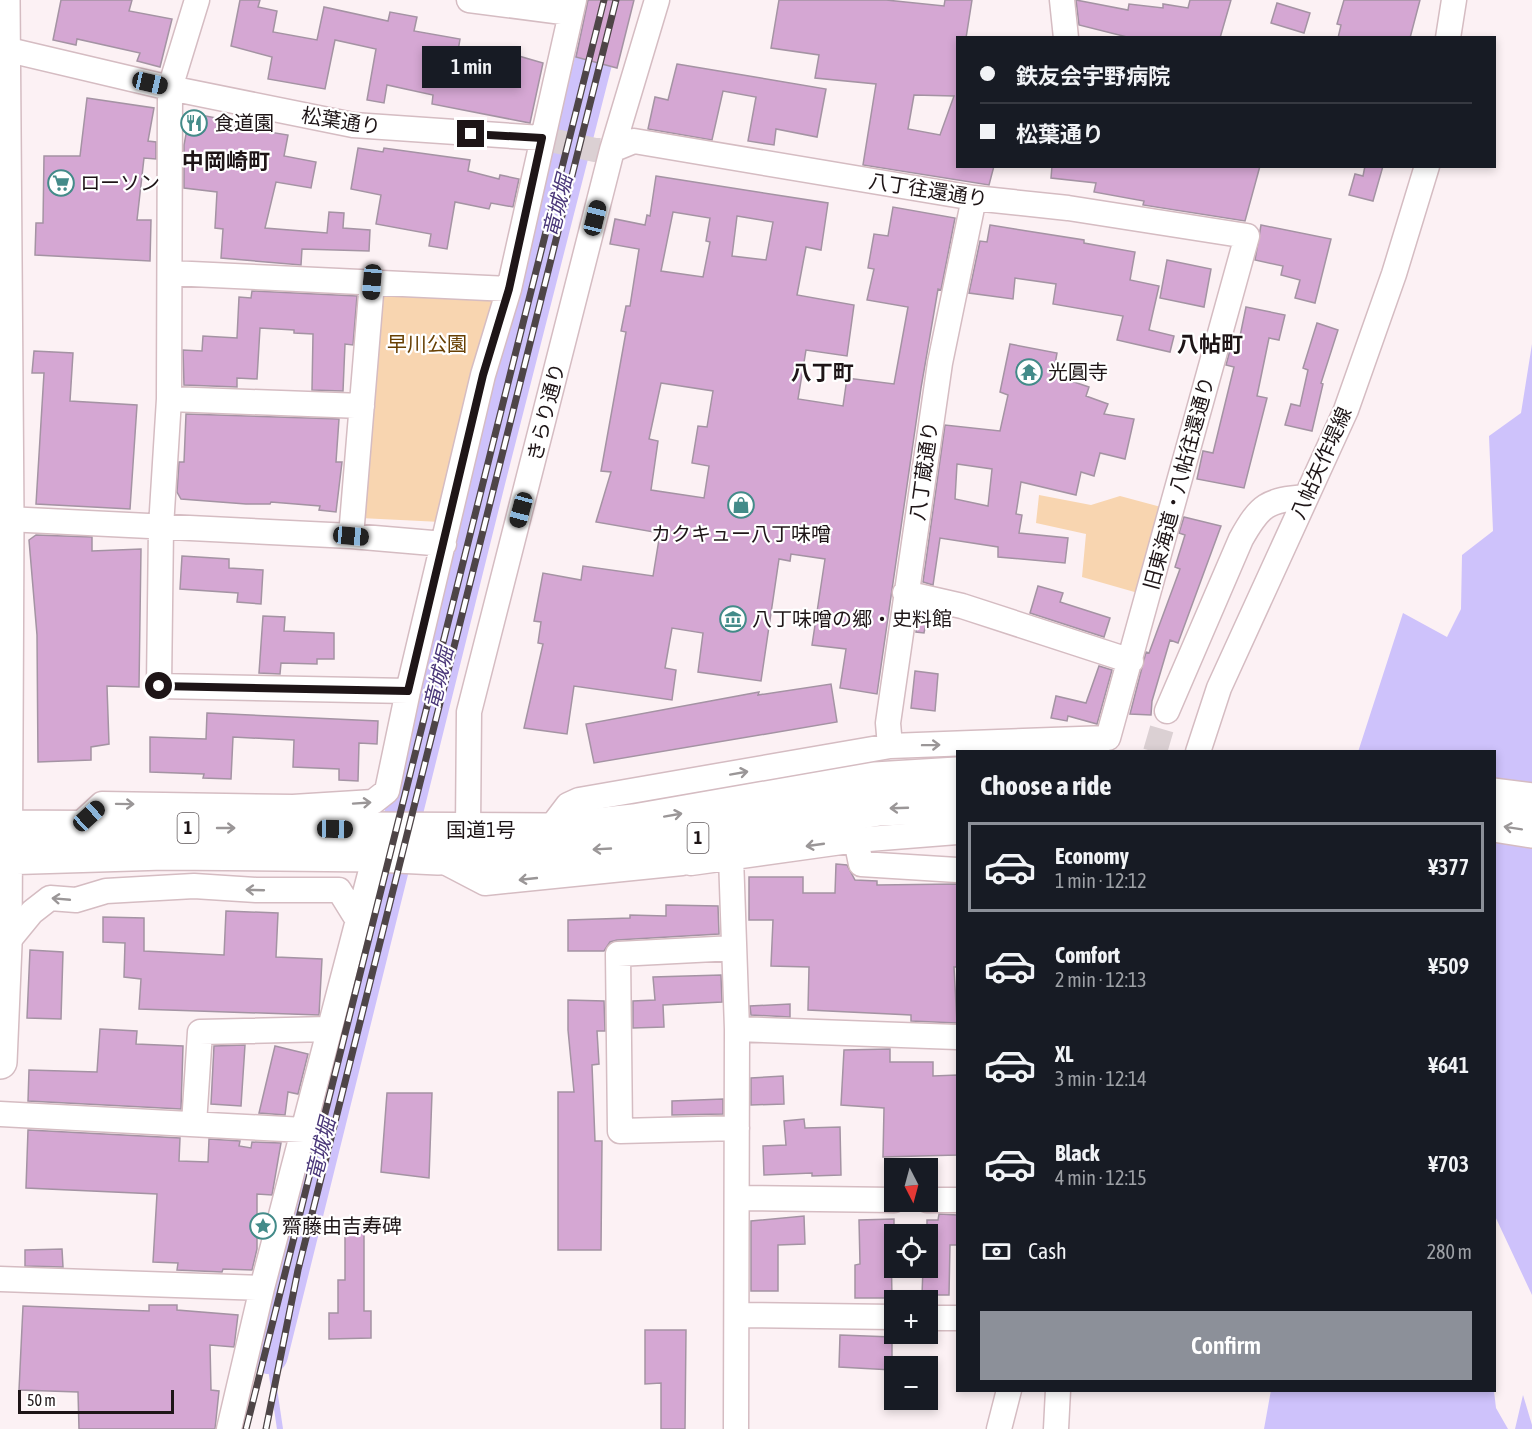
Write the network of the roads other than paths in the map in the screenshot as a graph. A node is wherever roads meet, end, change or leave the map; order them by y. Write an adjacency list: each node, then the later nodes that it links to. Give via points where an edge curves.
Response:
1 (3, 0): 10 (highway)
2 (198, 0): 11 (street)
3 (469, 0): 7 (street)
4 (657, 0): 13 (street, きらり通り)
5 (1062, 0): 8 (street)
6 (1454, 0): 9 (street)
7 (572, 7): 12 (street)
8 (1066, 36)
9 (1448, 36)
10 (2, 48): 11 (street, 松葉通り); 23 (highway)
11 (170, 88): 12 (street, 松葉通り, via 353,126); 17 (street)
12 (542, 138): 19 (street)
13 (612, 150): 15 (street, 八丁往還通り, via 634,141); 42 (street, きらり通り, via 469,712)
14 (1425, 168): 22 (street, 八帖矢作堤線, via 1394,274 1346,410)
15 (974, 198): 16 (street, 八丁往還通り, via 1068,208); 27 (street, 八丁蔵通り, via 940,363)
16 (1246, 236): 28 (street, 旧東海道・八帖往還通り)
17 (170, 273): 18 (street); 20 (street)
18 (372, 282): 19 (street); 21 (street)
19 (509, 289): 26 (street, via 483,375)
20 (169, 399): 21 (street); 24 (street)
21 (362, 406): 25 (street)
22 (1306, 497): 30 (street, via 1278,500 1265,505 1254,516); 33 (street, 八帖矢作堤線, via 1219,688)
23 (7, 519): 24 (street); 48 (highway)
24 (161, 527): 25 (street); 29 (street, via 159,686)
25 (351, 536): 26 (street)
26 (444, 544): 29 (street)
27 (905, 593): 28 (street, via 962,606); 31 (street, 八丁蔵通り, via 888,723)
28 (1131, 661): 32 (street, 旧東海道・八帖往還通り, via 1108,738)
29 (408, 691): 41 (street, one-way to 29, via 374,802 387,791)
30 (1167, 711)
31 (890, 746): 32 (street, one-way to 32); 43 (street, one-way to 31, via 568,805 579,800)
32 (981, 748)
33 (1199, 750)
34 (956, 774): 43 (highway, 国道1号 / 1, one-way to 34, via 634,821 875,779)
35 (1496, 795): 36 (highway)
36 (1532, 800)
37 (179, 805): 40 (street, one-way to 37, via 102,804); 41 (street); 46 (street)
38 (1496, 825): 44 (highway, one-way to 38)
39 (955, 826): 45 (street); 49 (highway, 国道1号 / 1, one-way to 49, via 879,809)
40 (76, 828): 46 (highway, 国道1号 / 1); 48 (highway, 国道1号 / 1)
41 (307, 830): 46 (highway, 国道1号 / 1); 47 (highway, 国道1号 / 1); 55 (street)
42 (468, 830): 43 (highway, 国道1号 / 1); 47 (highway, 国道1号 / 1)
43 (549, 830)
44 (1532, 831)
45 (856, 840): 50 (street, one-way to 50); 53 (street, via 861,864)
46 (157, 841): 48 (highway, 国道1号 / 1); 54 (street)
47 (376, 842): 51 (highway, 国道1号 / 1); 56 (street)
48 (2, 843): 57 (highway)
49 (642, 847): 51 (highway, 国道1号 / 1, one-way to 51); 52 (street)
50 (731, 857): 52 (street); 58 (street)
51 (438, 858): 52 (street, one-way to 51, via 485,883)
52 (691, 862)
53 (956, 870)
54 (194, 886): 55 (street, one-way to 54); 57 (street, one-way to 57, via 106,891 76,900 50,898 32,912)
55 (286, 890): 56 (street, via 339,890)
56 (357, 919): 59 (street)
57 (4, 945): 62 (highway)
58 (734, 948): 60 (street); 65 (street, via 618,954 620,1131)
59 (329, 1029): 64 (street, via 200,1032); 66 (street)
60 (737, 1029): 61 (street); 65 (street)
61 (956, 1037)
62 (0, 1062)
63 (0, 1114): 64 (street)
64 (194, 1124): 66 (street)
65 (738, 1128): 67 (street)
66 (304, 1130): 72 (street)
67 (738, 1198): 68 (street); 73 (street)
68 (884, 1200)
69 (938, 1200): 70 (street)
70 (956, 1200)
71 (0, 1280): 72 (street)
72 (262, 1288): 79 (street)
73 (738, 1315): 74 (street); 80 (street)
74 (884, 1317)
75 (938, 1318): 76 (street)
76 (956, 1318)
77 (1008, 1392): 81 (street)
78 (1058, 1392): 82 (street)
79 (229, 1429)
80 (736, 1429)
81 (999, 1429)
82 (1056, 1429)

